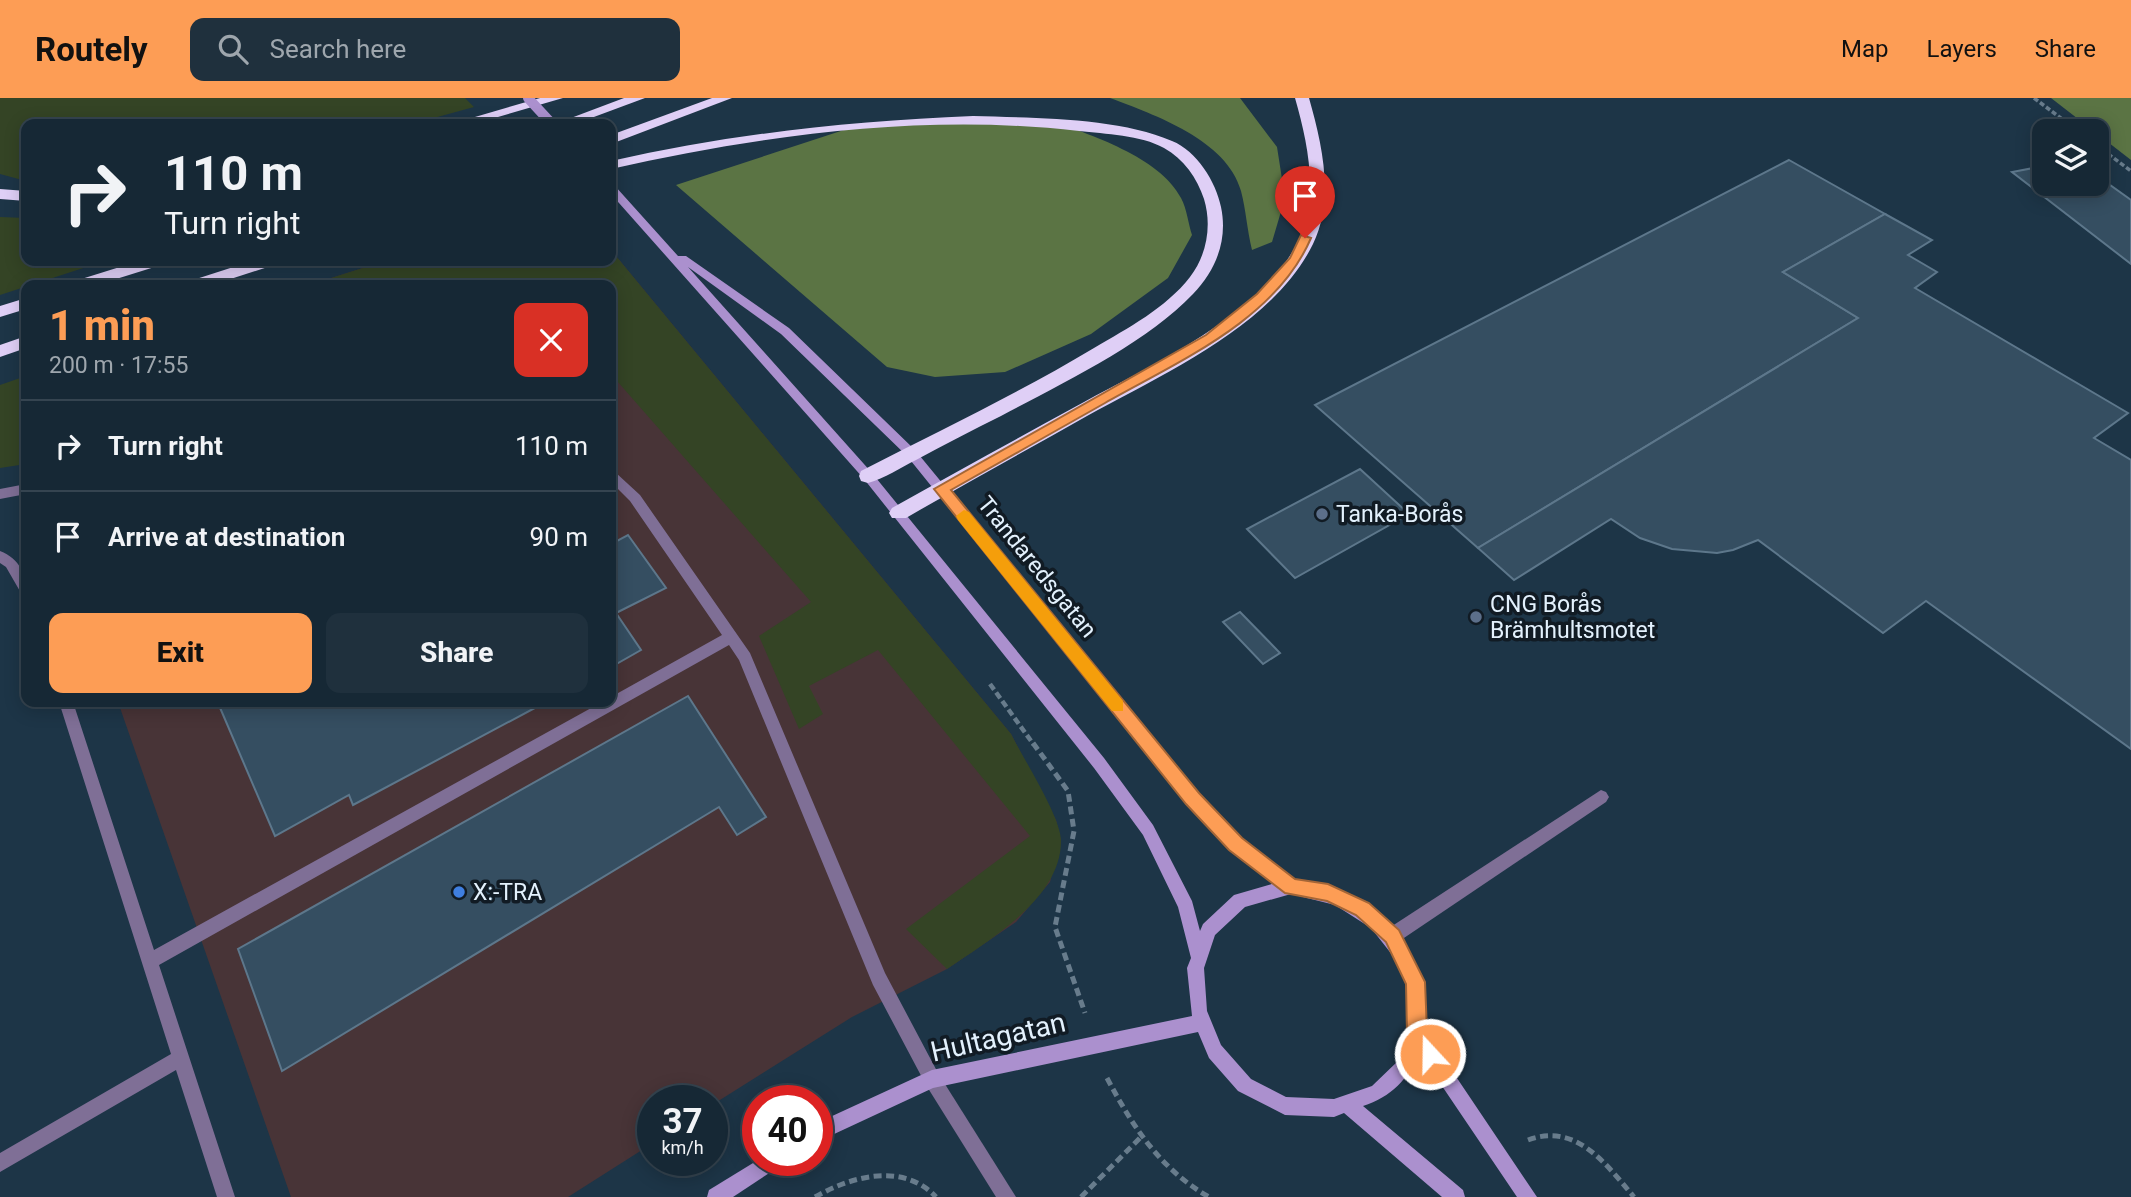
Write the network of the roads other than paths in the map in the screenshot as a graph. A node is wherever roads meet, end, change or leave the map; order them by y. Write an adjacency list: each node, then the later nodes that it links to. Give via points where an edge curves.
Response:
1 (528, 98): 9 (street, bridge)
2 (556, 98): 8 (highway)
3 (638, 98): 10 (highway)
4 (725, 98): 11 (highway)
5 (1302, 98): 28 (highway, via 1318,178 1315,216 1296,260 1261,297 1211,338)
6 (926, 106): 12 (highway, via 765,130)
7 (1090, 111): 25 (highway, via 1124,120 1189,159 1208,188 1217,217 1215,249 1189,290 1144,327)
8 (477, 119)
9 (547, 119)
10 (577, 119)
11 (616, 138)
12 (616, 164)
13 (0, 194): 15 (highway)
14 (616, 194): 16 (street, Trandaredsgatan)
15 (21, 196)
16 (661, 243): 25 (street, Trandaredsgatan, via 785,331); 26 (street, Trandaredsgatan)
17 (140, 266): 19 (highway)
18 (253, 266): 20 (highway)
19 (96, 280)
20 (211, 280)
21 (21, 305): 22 (highway)
22 (0, 312)
23 (21, 344): 24 (highway)
24 (0, 351)
25 (911, 453): 26 (highway); 28 (street, Trandaredsgatan)
26 (868, 476): 31 (street, Trandaredsgatan)
27 (616, 480): 34 (street, via 635,498)
28 (942, 489): 31 (highway); 39 (street, Trandaredsgatan, via 1193,799 1236,844)
29 (21, 490): 30 (street)
30 (0, 494)
31 (898, 513): 41 (street, Trandaredsgatan, via 1148,830 1186,906)
32 (0, 556): 33 (street, via 11,563)
33 (21, 580)
34 (731, 637): 35 (street); 46 (street, via 745,657 879,979)
35 (616, 701)
36 (67, 707): 42 (street)
37 (606, 707): 42 (street)
38 (1601, 797): 40 (street)
39 (1291, 887): 40 (street, Trandaredsgatan, via 1346,899 1379,921); 41 (street, Trandaredsgatan, via 1256,892 1233,905 1214,923)
40 (1392, 936): 44 (street, Trandaredsgatan, via 1416,982)
41 (1197, 954): 43 (street, Trandaredsgatan, via 1192,987)
42 (149, 962): 45 (street)
43 (1200, 1023): 46 (street, Hultagatan); 47 (street, Trandaredsgatan, via 1216,1055 1259,1093 1294,1107)
44 (1417, 1034): 47 (street, Trandaredsgatan, via 1393,1079); 55 (street)
45 (180, 1058): 49 (street); 51 (street)
46 (932, 1079): 48 (street, Hultagatan); 53 (street)
47 (1348, 1105): 54 (street)
48 (833, 1125)
49 (0, 1163)
50 (749, 1176): 52 (street)
51 (226, 1197)
52 (716, 1197)
53 (1007, 1197)
54 (1456, 1197)
55 (1528, 1197)

